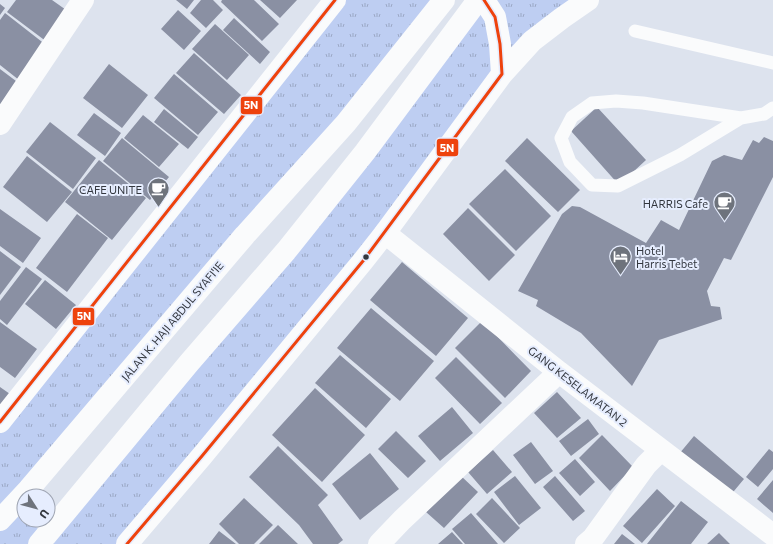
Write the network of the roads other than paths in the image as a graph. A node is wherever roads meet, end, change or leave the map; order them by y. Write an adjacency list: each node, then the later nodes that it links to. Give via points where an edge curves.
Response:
1 (81, 0): 12 (street)
2 (335, 0): 15 (street)
3 (444, 0): 17 (street, JALAN K. HAJI ABDUL SYAFI'IE, via 346,123 245,235)
4 (478, 0): 19 (street, via 365,152 286,251)
5 (484, 0): 9 (street, via 495,17)
6 (588, 0): 9 (street, via 532,42)
7 (635, 31): 8 (lane)
8 (773, 63)
9 (502, 74): 13 (street)
10 (773, 108): 11 (lane, via 764,114)
11 (741, 118): 11 (lane, via 680,156 618,186 592,185 570,162 561,138 572,117 592,103 643,103)
12 (0, 124)
13 (385, 233): 14 (street, GANG KESELAMATAN 2); 20 (street)
14 (559, 372): 16 (street, GANG KESELAMATAN 2); 21 (street, via 402,520)
15 (0, 422)
16 (660, 451): 18 (street, GANG KESELAMATAN 2); 22 (street, via 646,465)
17 (0, 520)
18 (773, 536)
19 (39, 544)
20 (127, 544)
21 (380, 544)
22 (586, 544)

